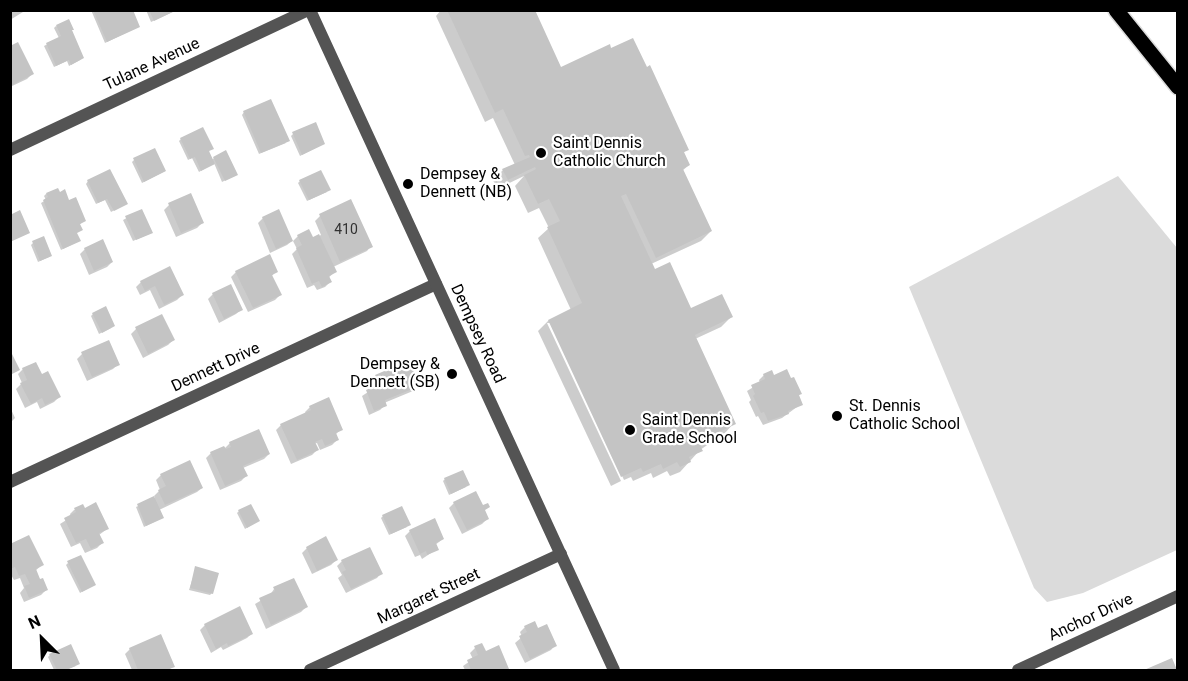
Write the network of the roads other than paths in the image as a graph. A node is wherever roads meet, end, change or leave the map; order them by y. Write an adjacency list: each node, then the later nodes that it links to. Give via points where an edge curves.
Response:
1 (309, 10): 4 (street, Tulane Avenue); 5 (street, Dempsey Road)
2 (1116, 10): 3 (main road)
3 (1178, 87)
4 (10, 150)
5 (436, 284): 6 (street, Dennett Drive); 7 (street, Dempsey Road)
6 (10, 482)
7 (561, 554): 9 (street, Margaret Street); 10 (street, Dempsey Road)
8 (1178, 596): 11 (street, Anchor Drive)
9 (310, 670)
10 (614, 670)
11 (1018, 670)

